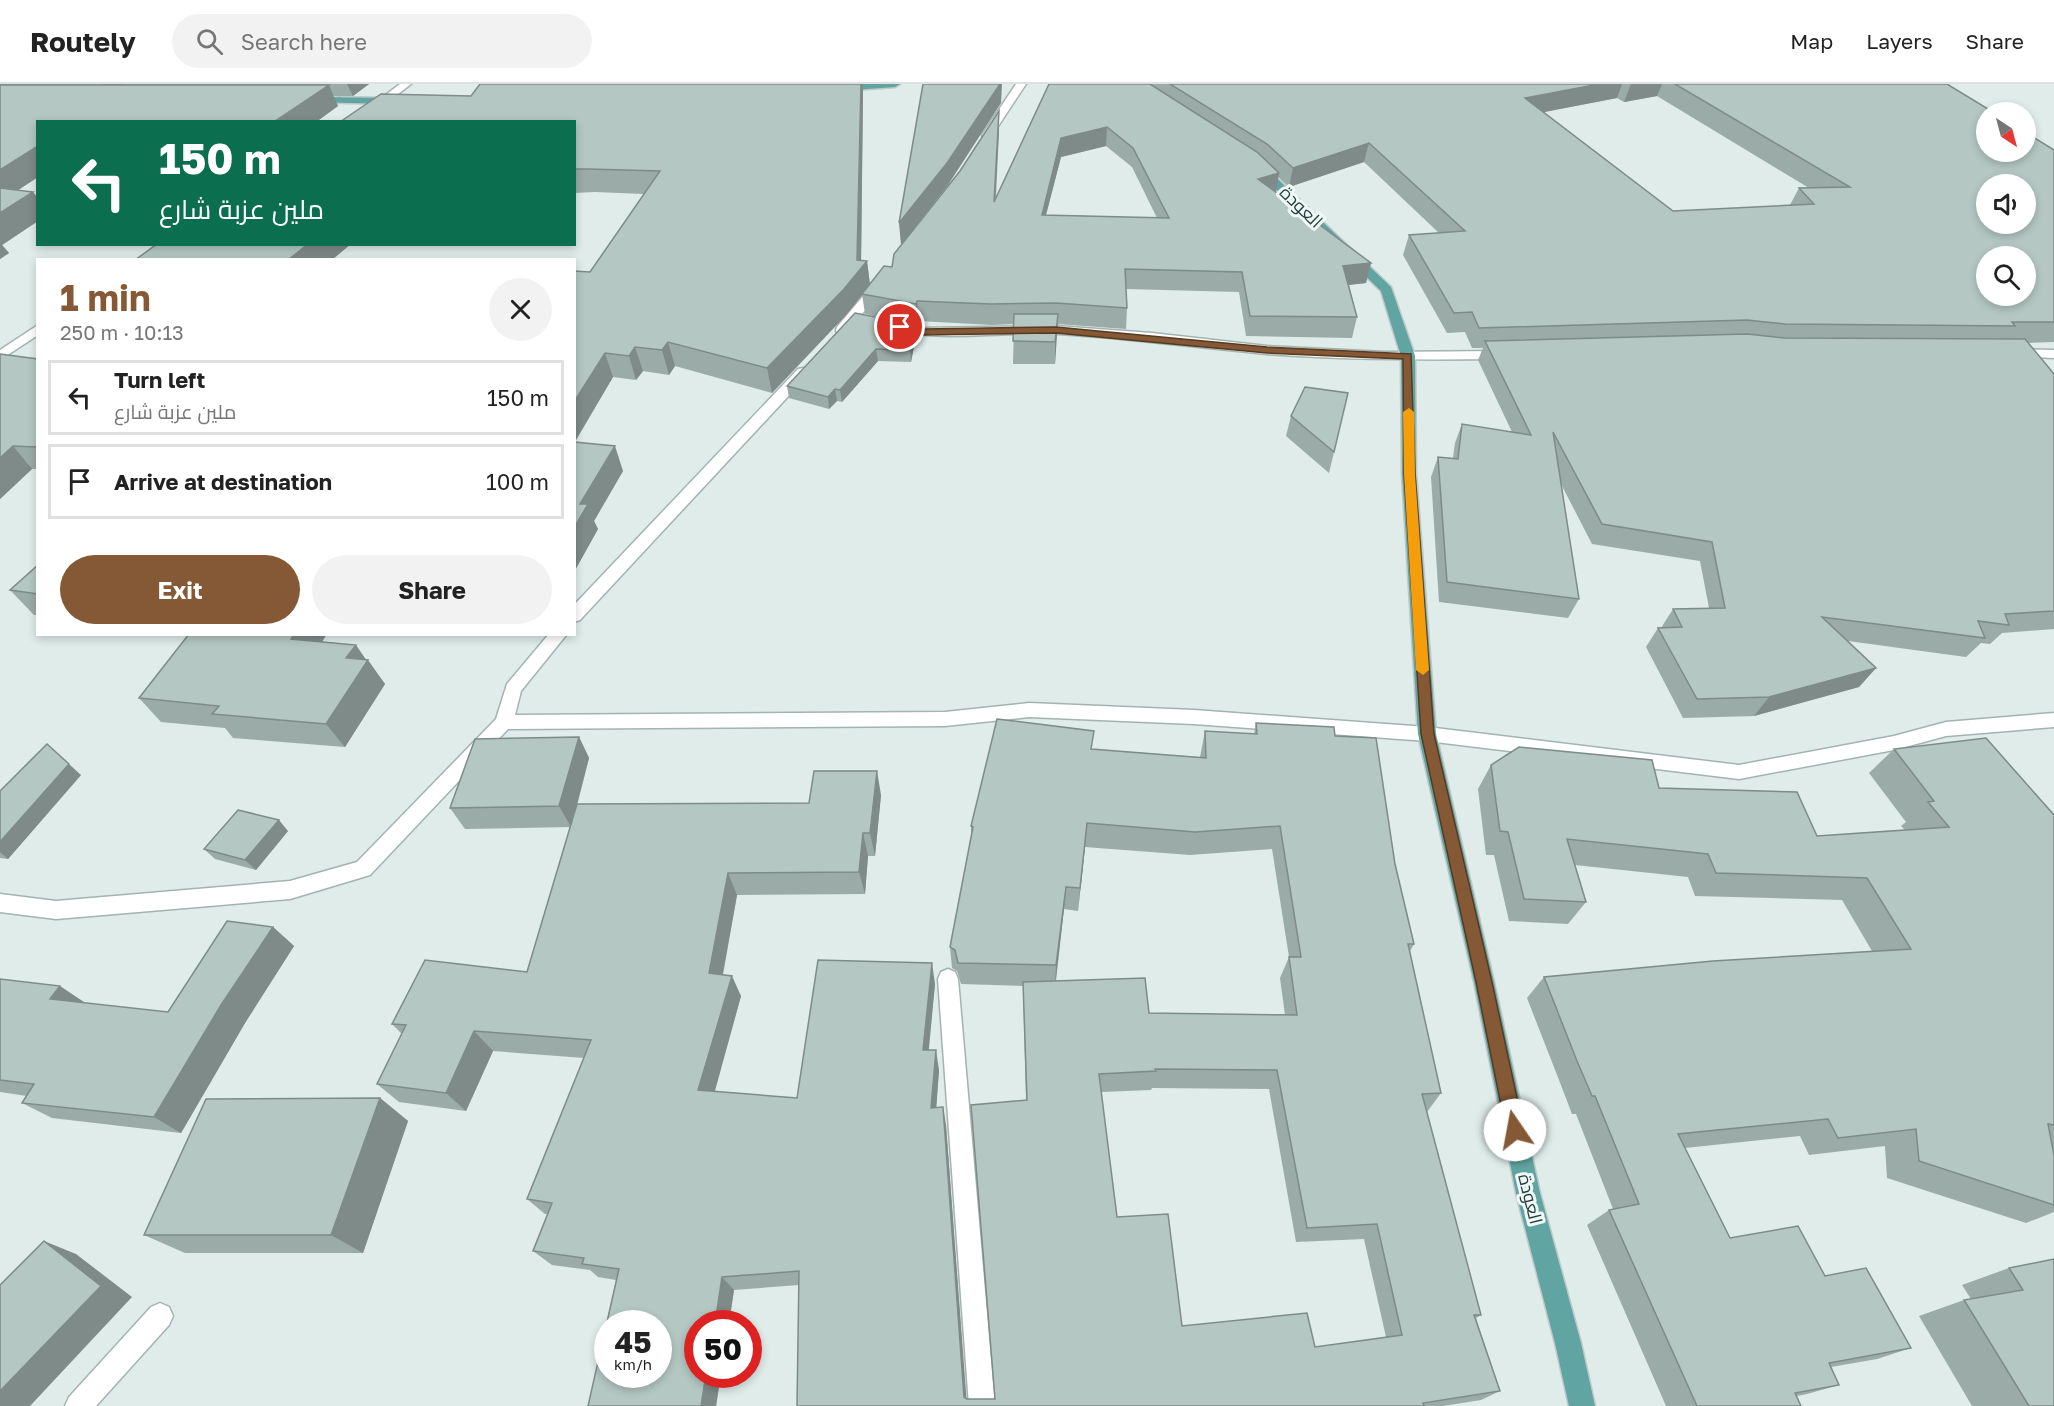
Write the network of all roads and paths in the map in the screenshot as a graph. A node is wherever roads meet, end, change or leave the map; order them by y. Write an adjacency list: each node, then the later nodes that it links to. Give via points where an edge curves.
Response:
1 (406, 84): 6 (street)
2 (895, 84): 4 (main road)
3 (1021, 84): 9 (street)
4 (828, 88)
5 (301, 100): 6 (main road)
6 (385, 101): 7 (main road); 8 (street)
7 (406, 101)
8 (358, 120)
9 (980, 147)
10 (1249, 160): 19 (main road, العودة, via 1387,290)
11 (890, 271): 12 (street)
12 (865, 321): 14 (street); 19 (street, via 923,332 1056,330 1267,350)
13 (36, 330): 18 (street)
14 (829, 344)
15 (1995, 352): 16 (street)
16 (2054, 354)
17 (1516, 355): 19 (street)
18 (0, 356)
19 (1408, 356): 25 (main road, العودة, via 1409,474)
20 (813, 360): 21 (street)
21 (576, 614)
22 (557, 636): 24 (street, via 513,689)
23 (2054, 720): 25 (street, via 1947,729 1739,772)
24 (504, 722): 25 (street, via 945,719 1029,710); 26 (street, via 363,869 290,890 56,910)
25 (1427, 734): 31 (main road, العودة, via 1528,1193)
26 (0, 903)
27 (948, 978): 30 (street)
28 (160, 1316): 29 (street)
29 (78, 1406)
30 (982, 1406)
31 (1582, 1406)

